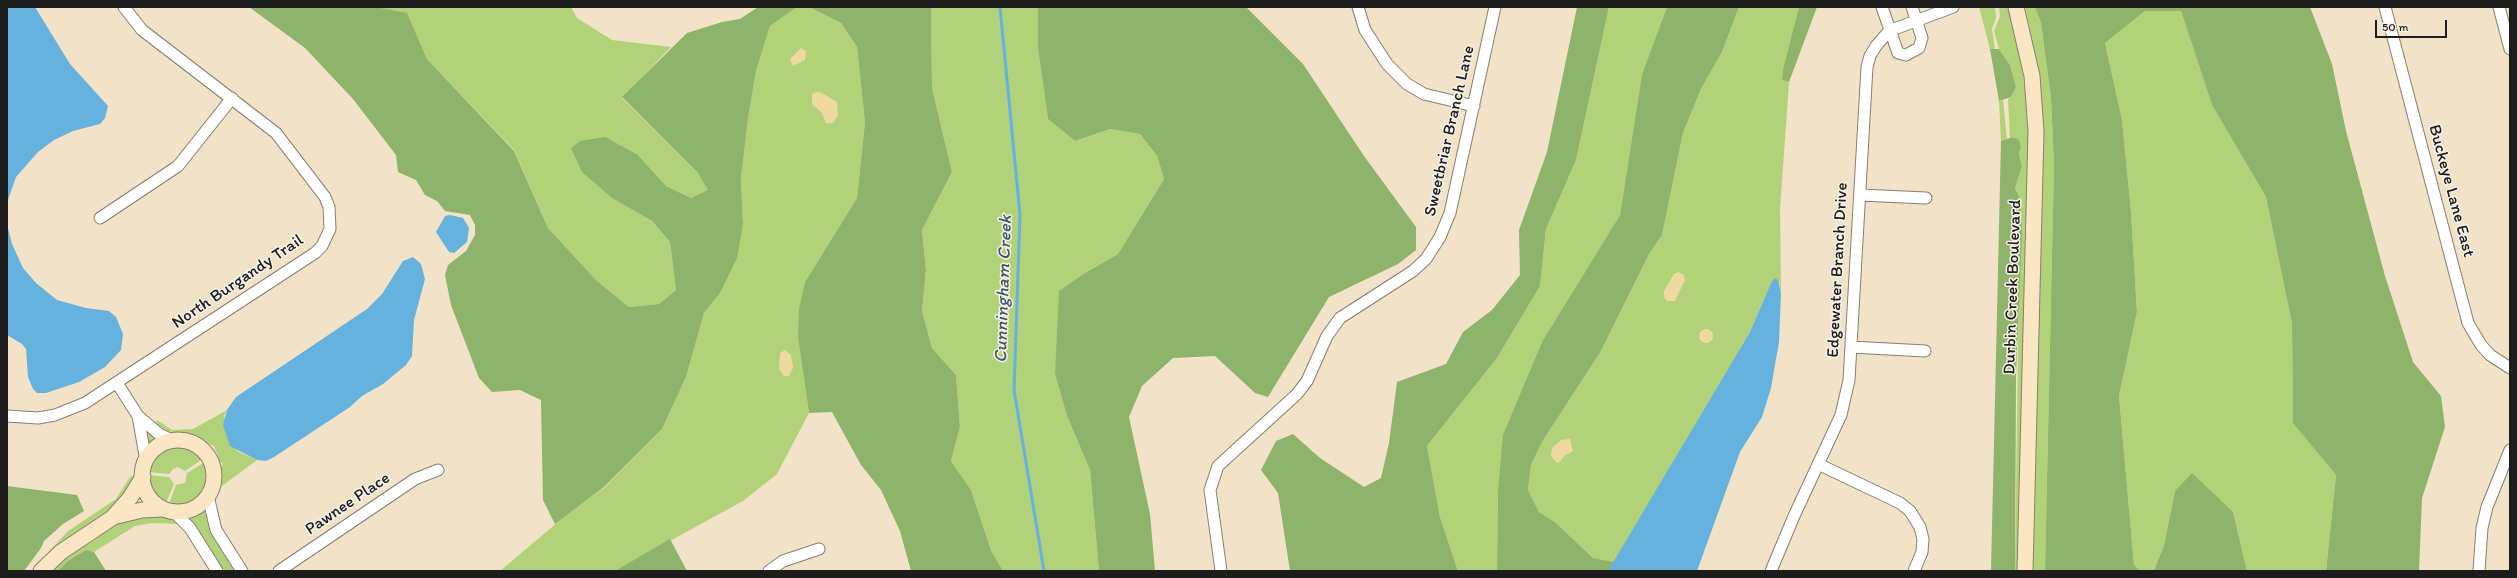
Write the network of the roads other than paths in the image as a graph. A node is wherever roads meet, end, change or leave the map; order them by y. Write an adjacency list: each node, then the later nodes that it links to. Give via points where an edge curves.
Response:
1 (124, 7): 13 (street, North Burgandy Trail, via 142,30)
2 (1358, 7): 14 (street, via 1365,30 1387,64 1402,80 1424,94)
3 (1495, 7): 14 (street, Sweetbriar Branch Lane)
4 (1882, 7): 11 (street)
5 (1912, 7): 10 (street)
6 (1953, 7): 10 (street, Edgewater Branch Drive)
7 (2016, 7): 42 (street, Durbin Creek Boulevard, via 2032,76 2036,131)
8 (2385, 7): 20 (street, Buckeye Lane East, via 2468,323 2490,355)
9 (2499, 7): 12 (street)
10 (1917, 20): 11 (street, Edgewater Branch Drive); 11 (street, via 1922,38 1919,48 1914,53 1906,56 1898,53)
11 (1889, 31): 15 (street, Edgewater Branch Drive, via 1876,46 1867,67)
12 (2510, 49)
13 (232, 98): 17 (street, via 178,166); 21 (street, North Burgandy Trail, via 276,133 322,192 331,218 327,237 315,253)
14 (1474, 106): 39 (street, Sweetbriar Branch Lane, via 1450,213 1436,245 1414,271 1340,318 1327,336 1314,366 1297,394 1223,460 1216,470 1210,490)
15 (1860, 195): 16 (street); 18 (street, Edgewater Branch Drive)
16 (1926, 198)
17 (100, 218)
18 (1851, 347): 19 (street); 27 (street, Edgewater Branch Drive, via 1849,380 1841,415)
19 (1925, 351)
20 (2510, 368)
21 (117, 383): 22 (street, North Burgandy Trail, via 85,403 55,415 38,418); 23 (street)
22 (7, 416)
23 (138, 416): 24 (street, via 159,434); 26 (street)
24 (174, 441): 26 (street, via 157,447); 30 (street, via 194,444 209,458 214,473 212,489)
25 (2510, 450): 43 (street, via 2487,507 2482,528)
26 (146, 461): 29 (street)
27 (1818, 464): 40 (street, Edgewater Branch Drive); 41 (street, via 1910,511 1918,521 1923,539 1922,552)
28 (438, 470): 37 (street, Pawnee Place, via 415,479)
29 (143, 477): 31 (street, via 146,492); 32 (street, via 130,498)
30 (208, 496): 31 (street, via 198,506); 36 (street, via 216,530)
31 (168, 511): 32 (street, via 142,510); 35 (street, via 190,528)
32 (112, 518): 34 (street, via 61,552)
33 (819, 549): 38 (street, via 783,561)
34 (41, 571)
35 (217, 571)
36 (242, 571)
37 (280, 571)
38 (769, 571)
39 (1220, 571)
40 (1771, 571)
41 (1914, 571)
42 (2025, 571)
43 (2480, 571)

